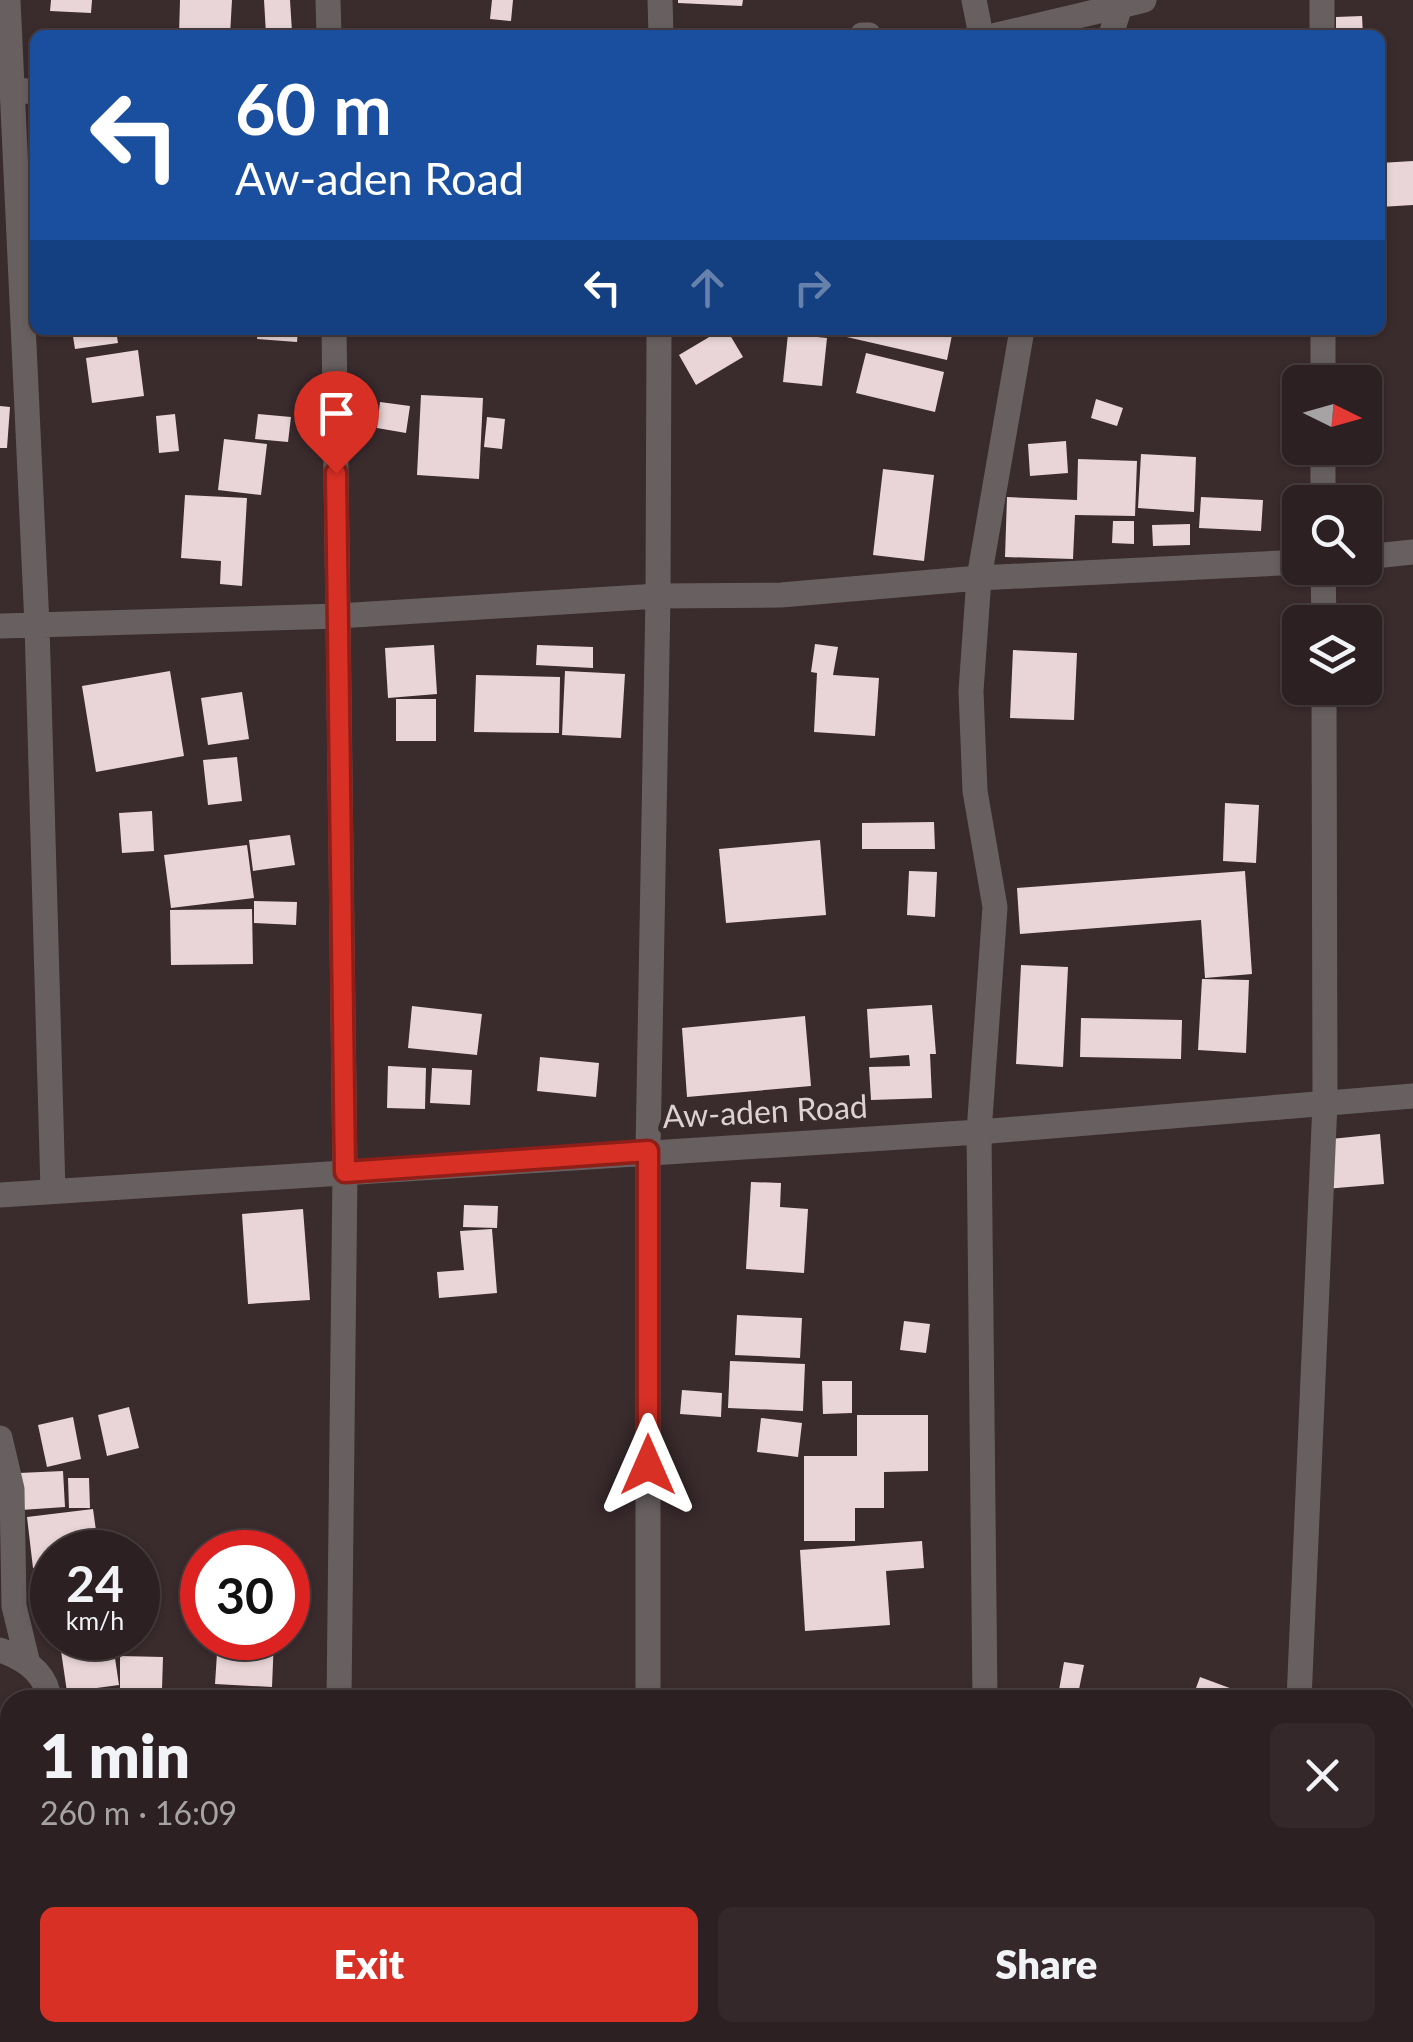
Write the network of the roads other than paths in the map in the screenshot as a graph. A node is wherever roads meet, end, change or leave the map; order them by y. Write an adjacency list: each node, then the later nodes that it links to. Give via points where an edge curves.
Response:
1 (8, 0): 13 (street)
2 (328, 0): 7 (street)
3 (660, 0): 8 (street)
4 (974, 0): 9 (street)
5 (1322, 0): 12 (street)
6 (1132, 3): 10 (street); 11 (street)
7 (329, 30)
8 (661, 30)
9 (980, 30)
10 (1018, 30)
11 (1115, 30)
12 (1322, 30)
13 (15, 89): 25 (street)
14 (334, 335): 24 (street)
15 (659, 335): 23 (street)
16 (1021, 335): 22 (street)
17 (1323, 335): 18 (street)
18 (1323, 365)
19 (1413, 552): 20 (street)
20 (1382, 555)
21 (1282, 563): 22 (street)
22 (979, 578): 23 (street, via 781,596); 30 (street, via 970,691 975,791 995,907)
23 (658, 596): 24 (street); 31 (street)
24 (338, 616): 25 (street); 32 (street)
25 (37, 625): 26 (street); 33 (street)
26 (0, 626)
27 (1324, 705): 29 (street)
28 (1413, 1096): 29 (street, Aw-aden Road)
29 (1325, 1103): 30 (street, Aw-aden Road); 42 (street)
30 (978, 1132): 31 (street, Aw-aden Road); 41 (street)
31 (648, 1151): 32 (street, Aw-aden Road); 40 (street)
32 (345, 1172): 33 (street, Aw-aden Road); 39 (street)
33 (54, 1191): 34 (street, Aw-aden Road)
34 (0, 1195)
35 (0, 1438): 37 (street, via 12,1489 14,1606)
36 (0, 1650): 37 (street)
37 (27, 1660): 38 (street)
38 (48, 1690)
39 (338, 1690)
40 (648, 1690)
41 (985, 1690)
42 (1299, 1690)

